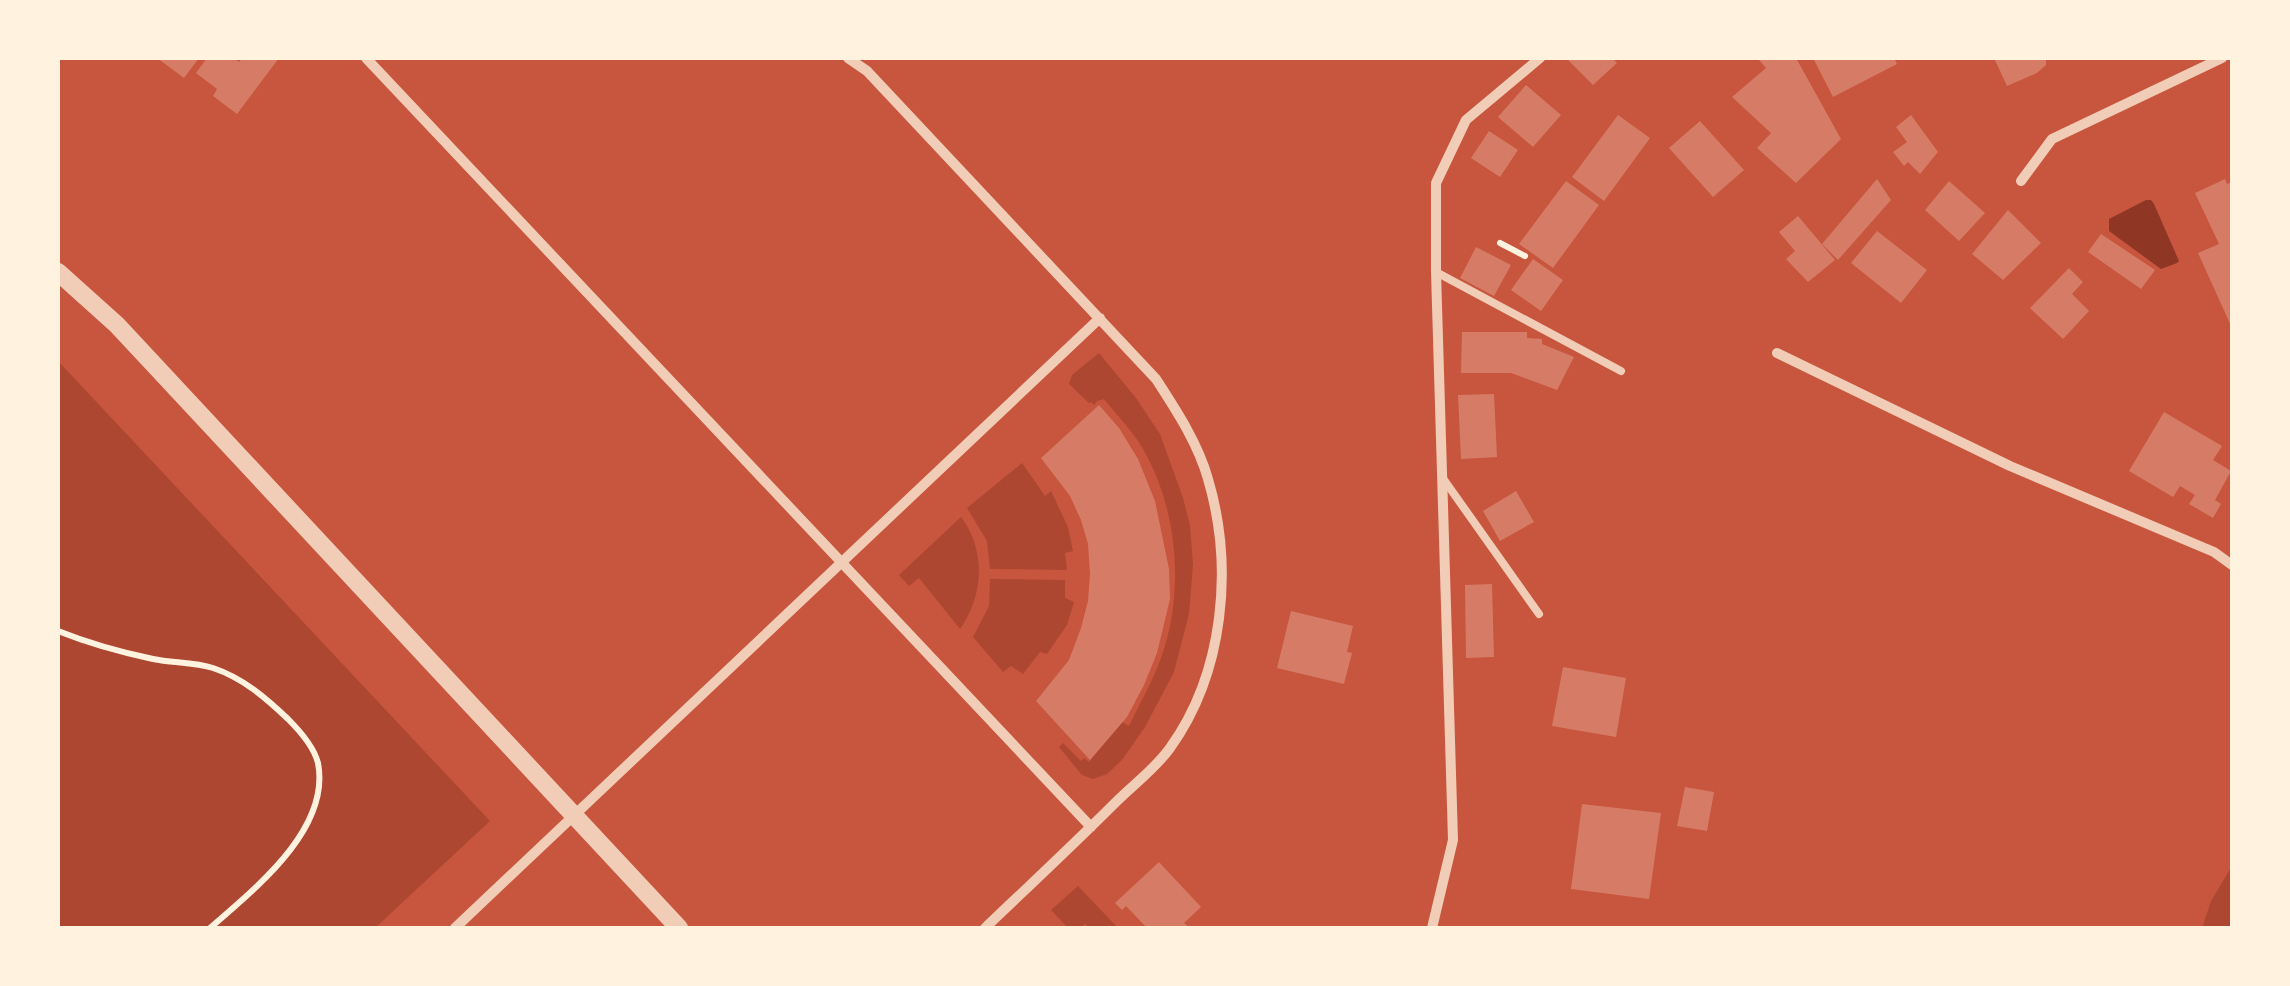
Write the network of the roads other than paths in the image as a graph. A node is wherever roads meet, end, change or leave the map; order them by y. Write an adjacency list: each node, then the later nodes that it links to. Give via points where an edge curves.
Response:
1 (366, 58): 12 (street)
2 (848, 58): 8 (street)
3 (1540, 58): 7 (street, via 1466,120 1436,183)
4 (2222, 58): 5 (street, via 2052,140)
5 (2022, 181)
6 (58, 272): 15 (street, via 117,325)
7 (1436, 272): 10 (lane); 11 (street)
8 (1100, 318): 12 (street); 16 (street, via 1156,378 1188,431 1208,477 1220,534 1220,593 1204,685 1178,734)
9 (1777, 353): 13 (street)
10 (1621, 371)
11 (1442, 477): 14 (lane); 20 (street, via 1453,840)
12 (844, 563): 15 (street); 16 (street)
13 (2232, 564)
14 (1539, 614)
15 (574, 816): 17 (street); 18 (street)
16 (1090, 827): 19 (street)
17 (455, 928)
18 (679, 928)
19 (985, 928)
20 (1432, 928)

